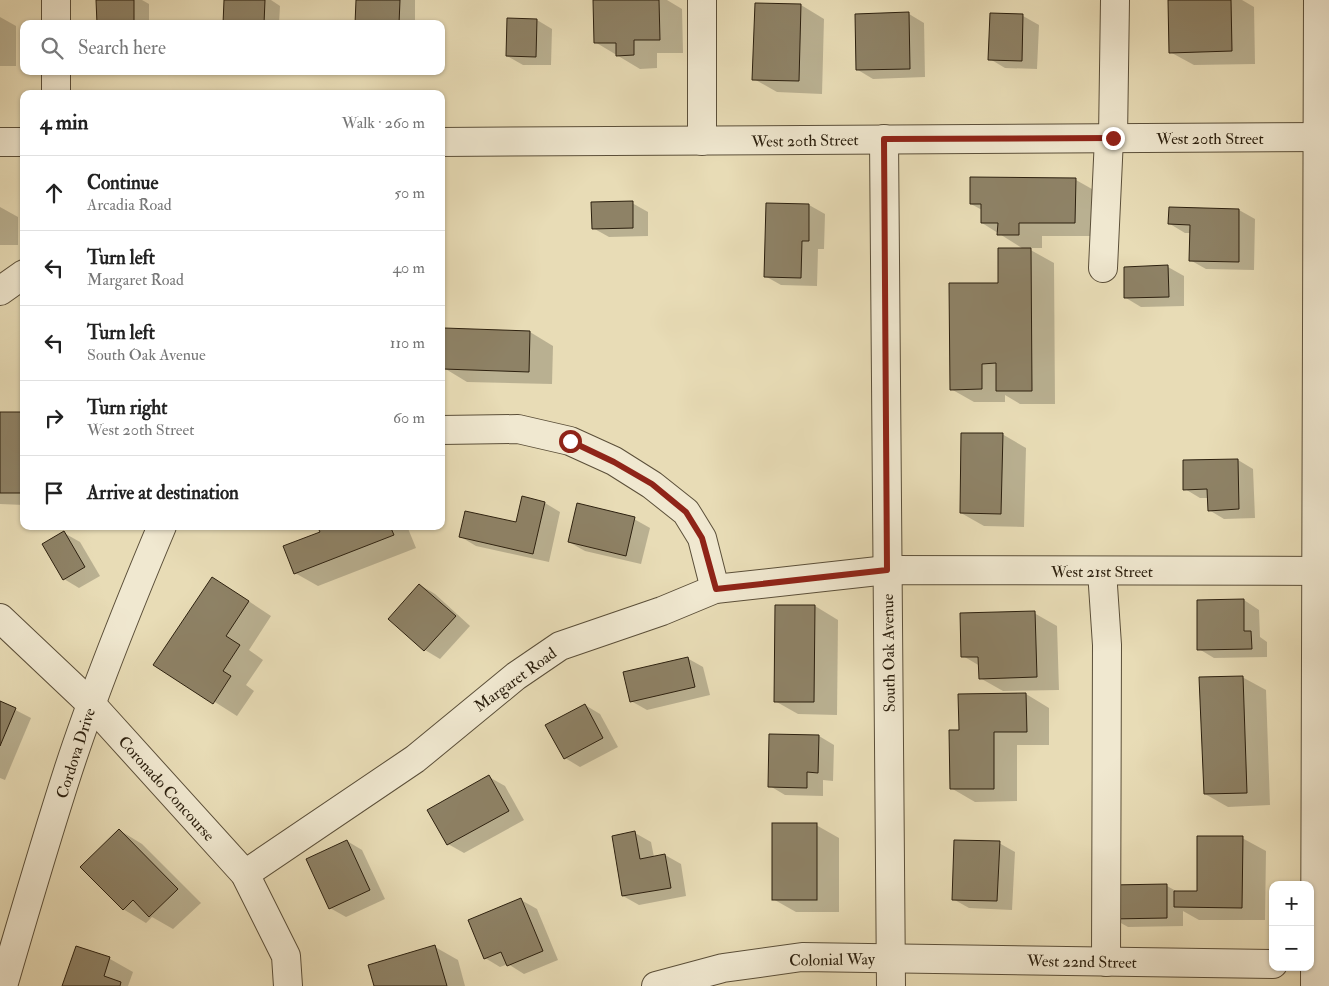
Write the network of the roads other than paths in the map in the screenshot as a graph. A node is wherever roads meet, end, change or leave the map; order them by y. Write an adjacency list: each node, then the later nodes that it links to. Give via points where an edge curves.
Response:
1 (56, 0): 5 (street)
2 (702, 0): 11 (street)
3 (1115, 0): 9 (street)
4 (1318, 0): 8 (street)
5 (56, 20)
6 (56, 75): 7 (street)
7 (56, 90)
8 (1324, 137): 9 (street, West 20th Street); 22 (street)
9 (1111, 138): 10 (street, West 20th Street); 15 (street)
10 (884, 139): 11 (street, West 20th Street); 20 (street, South Oak Avenue)
11 (702, 141): 14 (street, West 20th Street)
12 (0, 142): 13 (street)
13 (20, 142)
14 (445, 142)
15 (1103, 268)
16 (20, 277): 17 (street)
17 (0, 291)
18 (445, 430): 23 (street, via 518,429 570,441 652,484 686,512 702,538)
19 (160, 530): 25 (street, Cordova Drive)
20 (887, 570): 21 (street, West 21st Street); 23 (street, Margaret Road); 27 (street, South Oak Avenue)
21 (1102, 571): 22 (street, West 21st Street); 28 (street, via 1107,645)
22 (1323, 571): 30 (street)
23 (716, 589): 26 (street, Margaret Road, via 560,646 516,676 415,759)
24 (0, 618): 25 (street, Coronado Concourse)
25 (91, 704): 26 (street, Coronado Concourse); 31 (street, Cordova Drive)
26 (245, 874): 32 (street, Coronado Concourse, via 286,956)
27 (891, 959): 28 (street, West 22nd Street); 33 (street, Colonial Way, via 802,957 723,968); 34 (street, South Oak Avenue)
28 (1106, 962): 29 (street, West 22nd Street)
29 (1269, 964)
30 (1317, 970)
31 (3, 986)
32 (288, 986)
33 (656, 986)
34 (892, 986)

